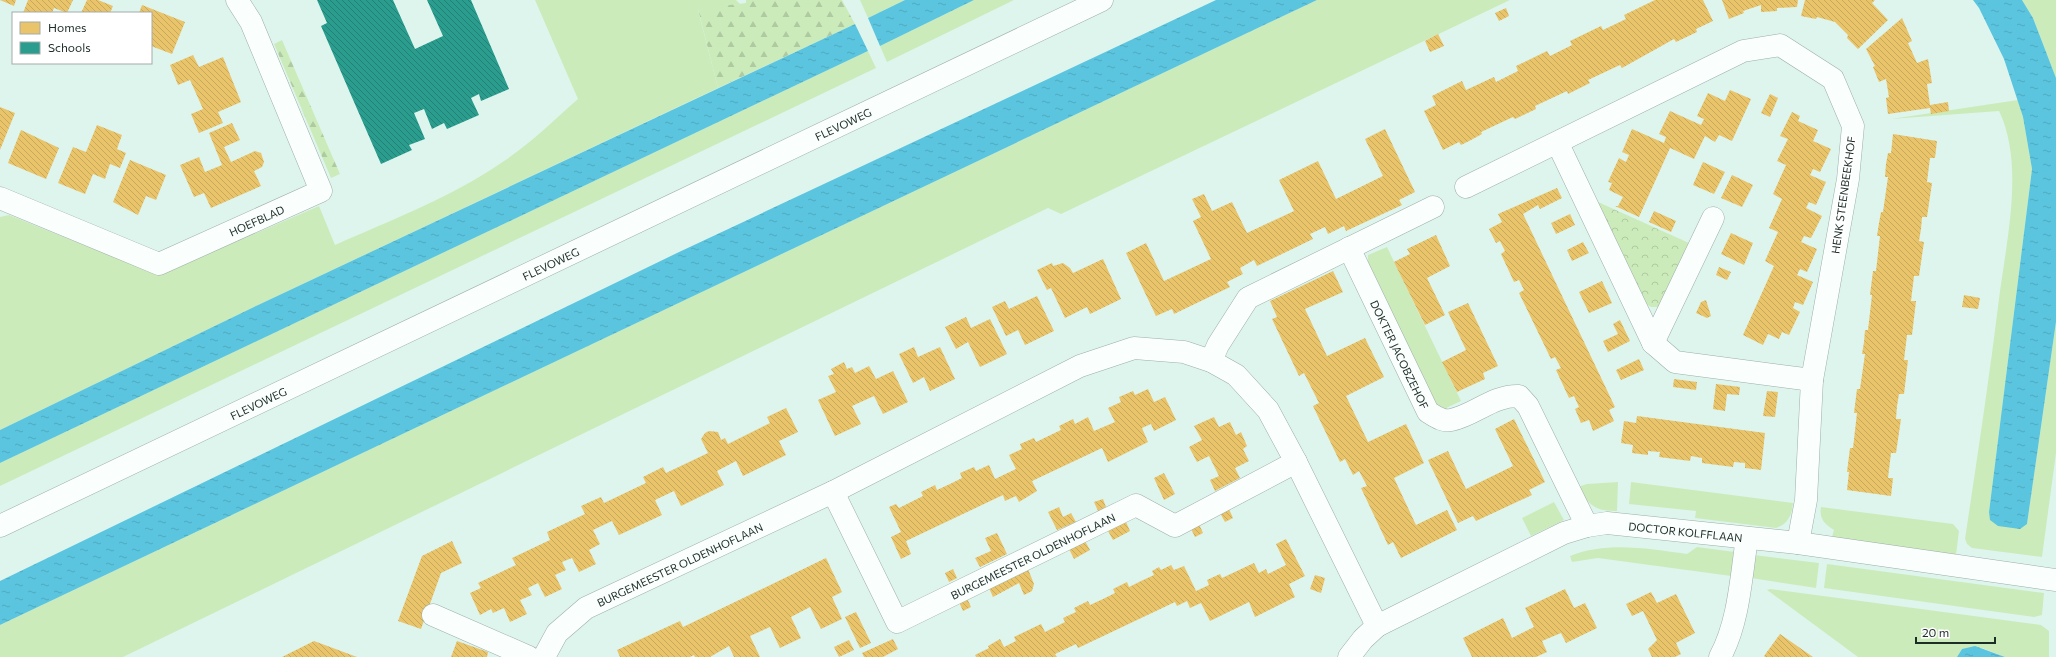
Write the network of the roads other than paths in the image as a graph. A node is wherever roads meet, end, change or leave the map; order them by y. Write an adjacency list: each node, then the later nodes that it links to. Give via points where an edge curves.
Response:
1 (237, 0): 5 (street, HOEFBLAD, via 251,22 321,190 159,264)
2 (1102, 0): 14 (street, FLEVOWEG)
3 (1558, 144): 4 (street, HENK STEENBEEKHOF); 9 (street); 11 (street, HENK STEENBEEKHOF, via 1743,51 1780,45 1833,79 1853,126 1848,179)
4 (1466, 188)
5 (0, 198)
6 (1433, 207): 8 (street)
7 (1713, 218): 9 (street)
8 (1349, 248): 10 (street, via 1248,298); 15 (street, DOKTER JACOBZEHOF, via 1428,412 1438,419 1450,421 1506,396 1518,396 1528,406)
9 (1653, 343): 11 (street, via 1675,362)
10 (1211, 360): 12 (street, BURGEMEESTER OLDENHOFLAAN, via 1236,375 1268,410); 13 (street, BURGEMEESTER OLDENHOFLAAN, via 1184,352 1134,348 1080,366)
11 (1812, 380): 17 (street, HENK STEENBEEKHOF, via 1806,500)
12 (1296, 462): 13 (street, BURGEMEESTER OLDENHOFLAAN, via 1175,526 1136,505 897,622); 20 (street, BURGEMEESTER OLDENHOFLAAN)
13 (832, 492): 22 (street, BURGEMEESTER OLDENHOFLAAN, via 586,608 557,633)
14 (0, 526)
15 (1587, 526): 16 (street, DOCTOR KOLFFLAAN, via 1607,523); 20 (street, DOCTOR KOLFFLAAN, via 1564,533)
16 (1747, 538): 17 (street, DOCTOR KOLFFLAAN); 24 (street, via 1736,606 1726,646)
17 (1798, 543): 18 (street, DOCTOR KOLFFLAAN)
18 (2056, 580)
19 (433, 615): 21 (street)
20 (1377, 626): 23 (street, DOCTOR KOLFFLAAN)
21 (529, 657)
22 (544, 657)
23 (1349, 657)
24 (1720, 657)

